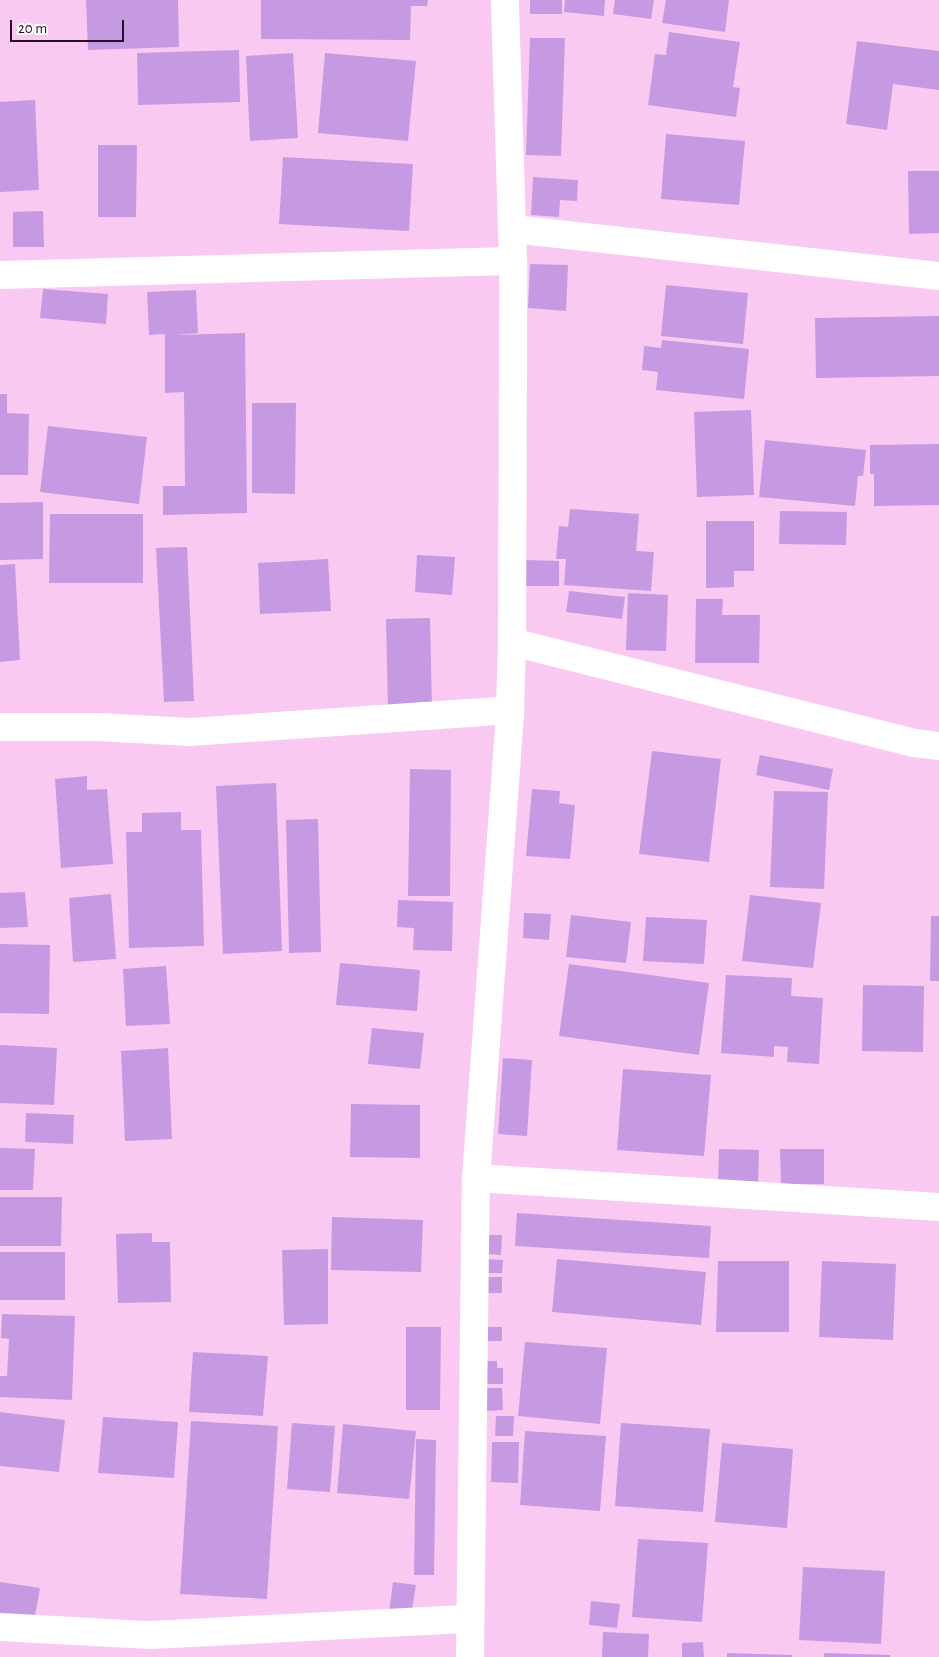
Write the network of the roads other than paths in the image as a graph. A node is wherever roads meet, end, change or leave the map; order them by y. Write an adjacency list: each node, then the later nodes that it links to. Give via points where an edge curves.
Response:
1 (505, 0): 2 (street)
2 (513, 229): 3 (street); 5 (street)
3 (513, 261): 4 (street); 6 (street)
4 (0, 275)
5 (939, 276)
6 (512, 642): 7 (street); 9 (street, via 914,743)
7 (510, 710): 8 (street, via 190,732 98,727); 10 (street)
8 (0, 727)
9 (939, 746)
10 (476, 1178): 11 (street); 12 (street)
11 (939, 1207)
12 (470, 1619): 13 (street, via 150,1634); 14 (street)
13 (0, 1627)
14 (470, 1657)

